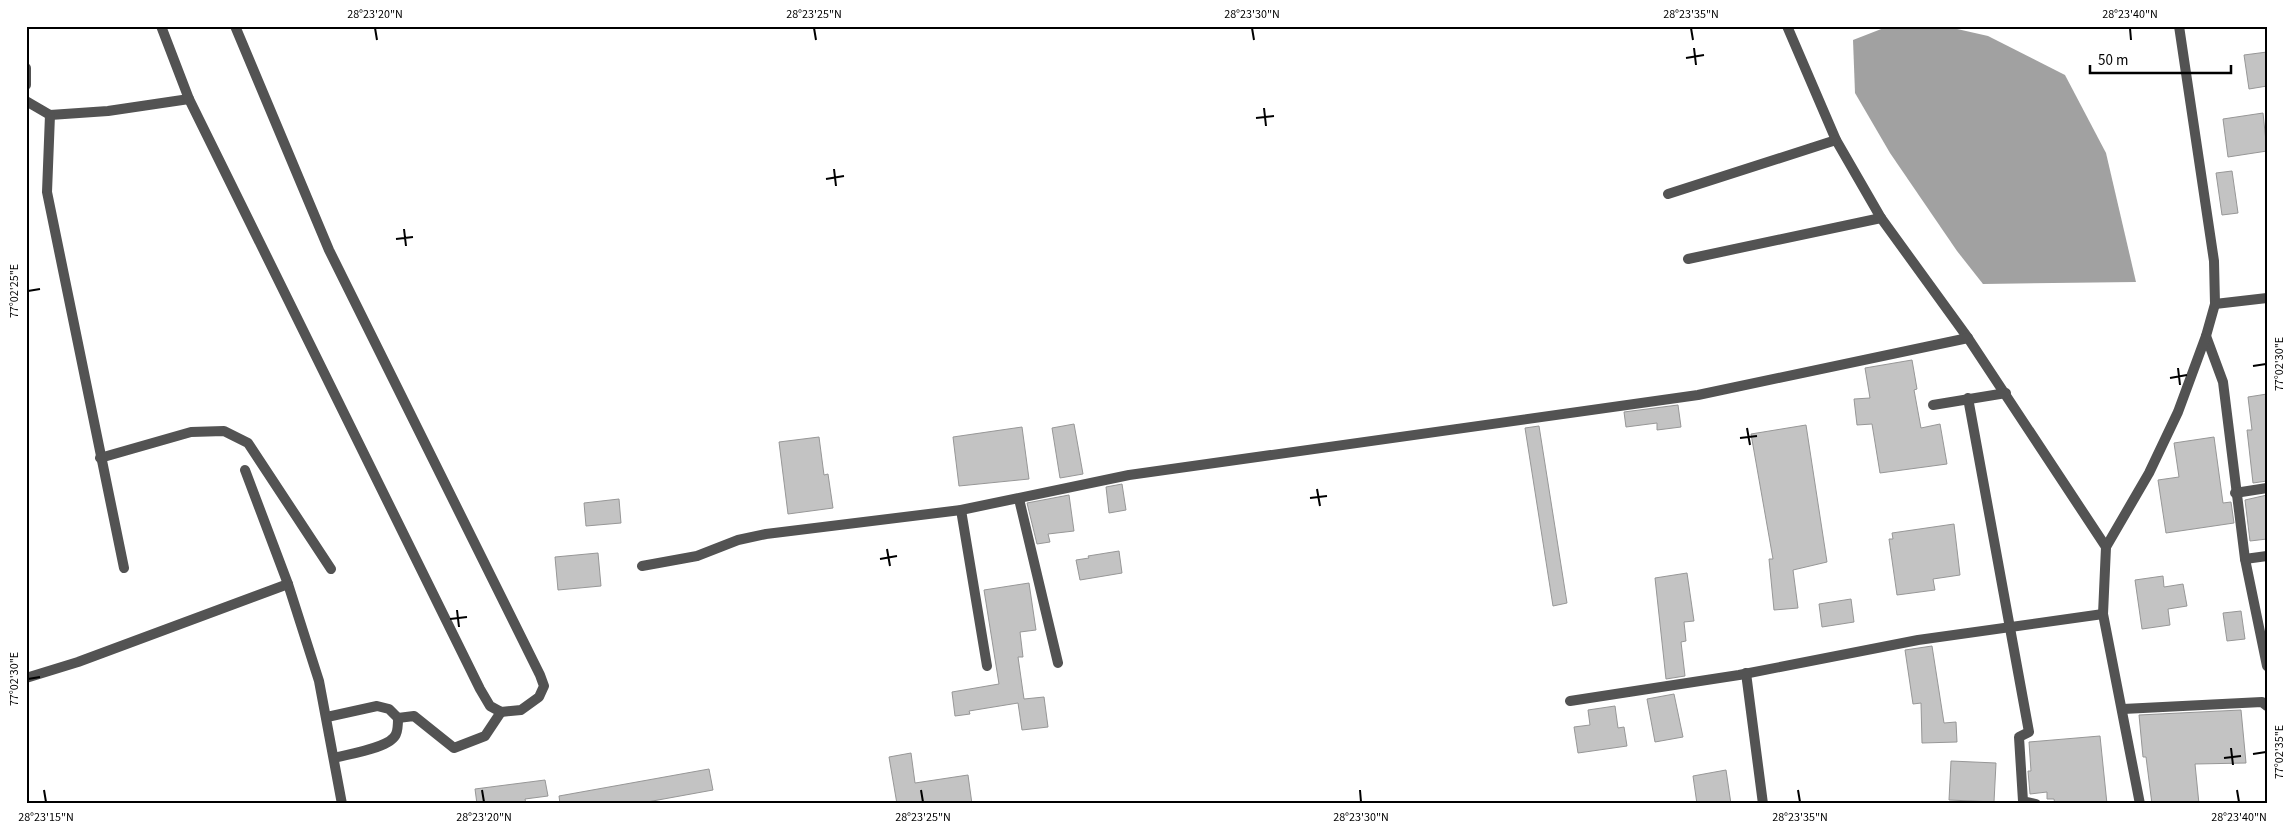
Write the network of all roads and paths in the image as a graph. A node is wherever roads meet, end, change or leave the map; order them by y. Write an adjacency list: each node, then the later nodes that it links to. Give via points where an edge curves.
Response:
1 (161, 26): 7 (street)
2 (235, 26): 44 (street, via 328,250 540,675 544,686 539,697 521,710)
3 (1787, 26): 10 (street)
4 (2179, 26): 15 (street, via 2214,262)
5 (26, 68): 6 (street)
6 (26, 85)
7 (188, 99): 9 (street, via 108,111); 44 (street, via 480,689 490,706)
8 (26, 101): 9 (street)
9 (50, 115): 21 (street, via 47,192)
10 (1836, 140): 11 (street); 12 (street)
11 (1668, 194)
12 (1881, 218): 13 (street); 17 (street)
13 (1688, 258)
14 (2267, 298): 15 (street)
15 (2215, 304): 16 (street)
16 (2206, 336): 24 (street, via 2223,382); 27 (street, via 2178,412 2149,472)
17 (1968, 338): 18 (street); 25 (street, via 1698,395 1129,475)
18 (2006, 393): 19 (street); 27 (street)
19 (1968, 398): 20 (street); 35 (street)
20 (1933, 405)
21 (100, 458): 31 (street); 32 (street, via 191,432 224,432 248,443)
22 (245, 470): 33 (street)
23 (2267, 488): 24 (street)
24 (2235, 493): 29 (street)
25 (1019, 499): 26 (street); 36 (street)
26 (961, 510): 30 (street, via 766,534 738,540 697,556); 37 (street)
27 (2106, 547): 34 (street)
28 (2267, 556): 29 (street)
29 (2245, 559): 38 (street)
30 (642, 566)
31 (124, 568)
32 (331, 569)
33 (288, 584): 40 (street, via 78,662); 45 (street)
34 (2103, 614): 35 (street); 43 (street)
35 (2009, 626): 39 (street); 50 (street, via 2029,732 2019,737 2023,801)
36 (1058, 663)
37 (987, 666)
38 (2267, 666)
39 (1746, 673): 41 (street); 49 (street)
40 (26, 678)
41 (1570, 701)
42 (2267, 706): 43 (street, via 2262,702)
43 (2123, 708): 51 (street)
44 (501, 712): 46 (street, via 485,736 454,748 414,716)
45 (327, 717): 46 (street, via 377,706 389,709); 47 (street)
46 (398, 718): 47 (street, via 397,733 392,740)
47 (334, 758): 48 (street)
48 (342, 804)
49 (1763, 804)
50 (2036, 804)
51 (2140, 804)

